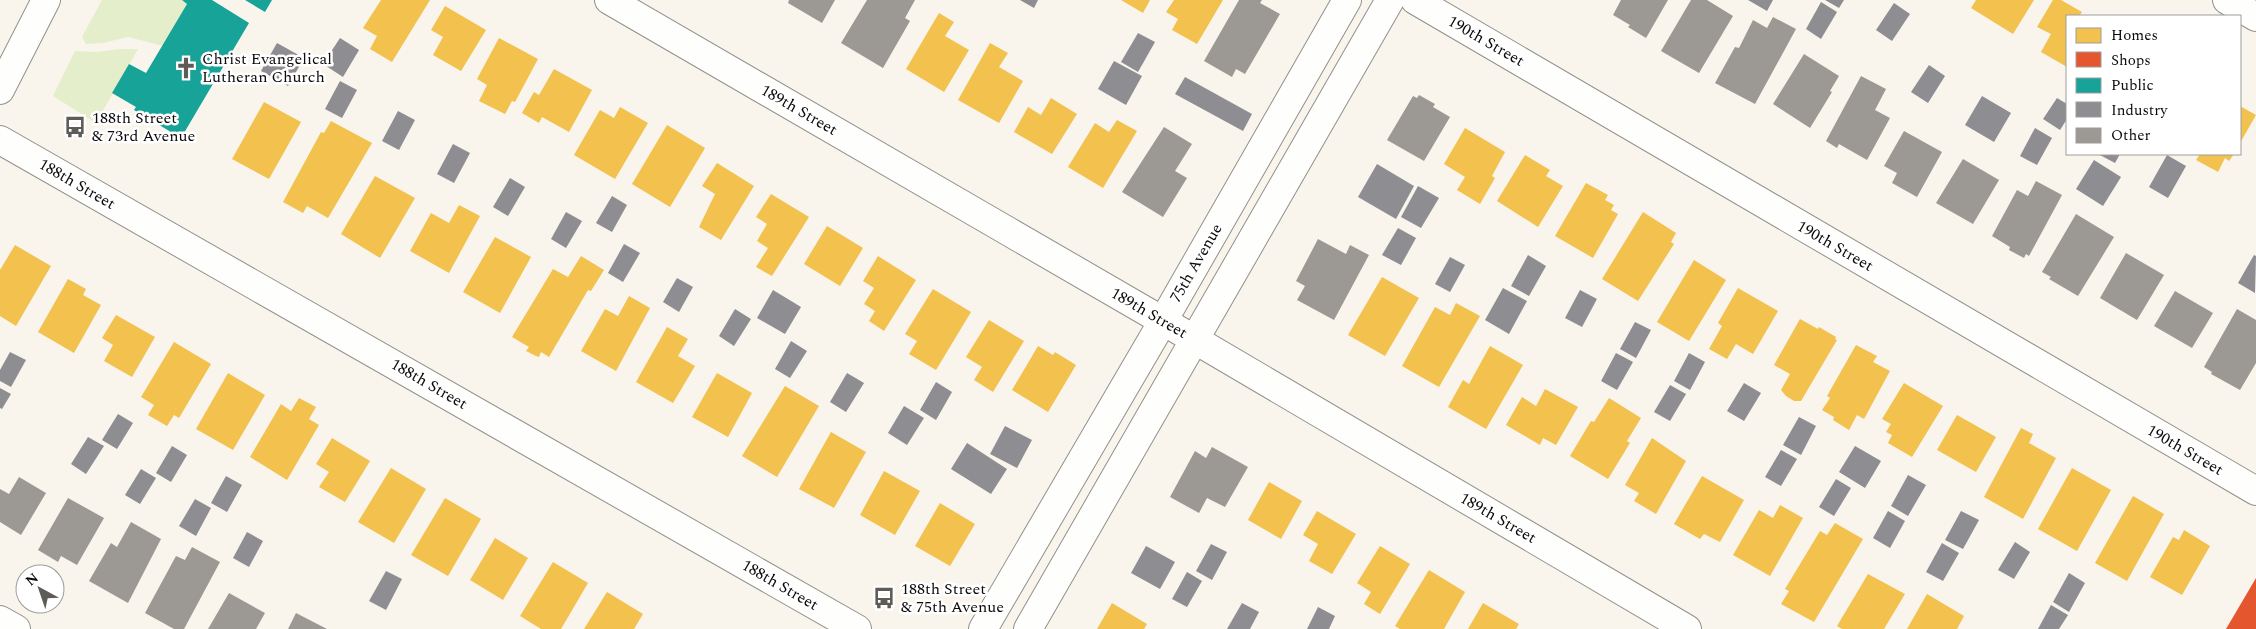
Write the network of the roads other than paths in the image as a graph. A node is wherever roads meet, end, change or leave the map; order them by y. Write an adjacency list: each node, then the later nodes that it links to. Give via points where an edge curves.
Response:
1 (46, 0): 8 (street)
2 (609, 0): 10 (street, 189th Street)
3 (1347, 0): 10 (street, 75th Avenue)
4 (1390, 0): 11 (street)
5 (1415, 0): 12 (street, 190th Street)
6 (2227, 0): 7 (street)
7 (2256, 17)
8 (0, 90)
9 (0, 140): 15 (street, 188th Street)
10 (1163, 321): 11 (street, 189th Street); 16 (street, 75th Avenue)
11 (1194, 340): 17 (street); 18 (street, 189th Street)
12 (2256, 491)
13 (0, 620): 14 (street)
14 (16, 629)
15 (857, 629)
16 (983, 629)
17 (1028, 629)
18 (1688, 629)

